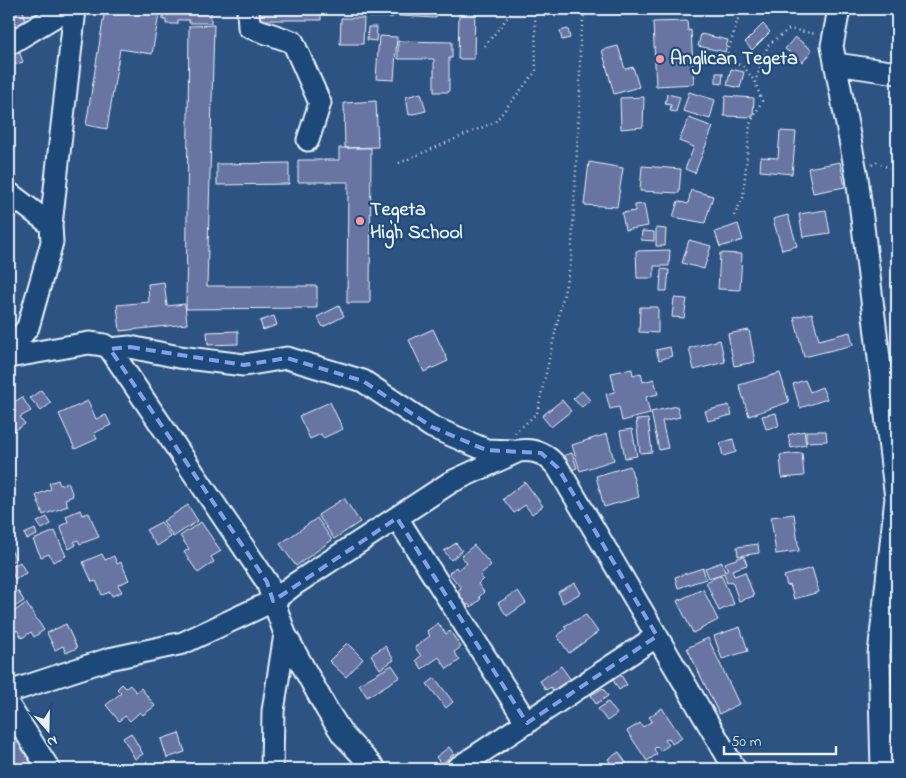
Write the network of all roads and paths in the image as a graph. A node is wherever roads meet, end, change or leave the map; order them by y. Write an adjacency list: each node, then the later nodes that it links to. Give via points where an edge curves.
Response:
1 (68, 9): 10 (street)
2 (75, 9): 21 (street)
3 (248, 9): 15 (street, via 249,27 292,42 320,103)
4 (514, 9): 11 (path)
5 (535, 9): 16 (path, via 536,71 495,122)
6 (585, 9): 25 (path, via 580,39 571,262 537,413)
7 (741, 9): 14 (path, via 726,58 745,68)
8 (839, 9): 9 (street)
9 (834, 37): 12 (street, via 832,46); 14 (path, via 789,29 768,45)
10 (9, 44)
11 (484, 46)
12 (836, 64): 13 (street); 18 (street)
13 (897, 73)
14 (755, 82): 20 (path, via 762,101 750,124 743,198)
15 (308, 140)
16 (399, 163)
17 (897, 172): 18 (path, via 877,162)
18 (857, 177): 38 (street, via 896,498 879,654)
19 (9, 193): 21 (street)
20 (734, 216)
21 (51, 225): 23 (street, via 52,242 28,327)
22 (110, 349): 24 (street, via 97,343); 25 (street, via 130,347 244,365 287,358 363,381 432,427 486,450); 27 (street, via 266,582)
23 (9, 352)
24 (9, 357)
25 (515, 444): 26 (street); 29 (street, via 541,453 558,468)
26 (397, 518): 27 (street); 32 (street)
27 (273, 601): 28 (street); 30 (street, via 183,643 108,659)
28 (285, 634): 34 (street, via 273,710); 35 (street, via 343,735)
29 (658, 636): 32 (street); 37 (street)
30 (9, 692)
31 (9, 706): 33 (street)
32 (527, 723): 36 (street)
33 (49, 769)
34 (272, 769)
35 (375, 769)
36 (456, 769)
37 (735, 769)
38 (882, 769)

